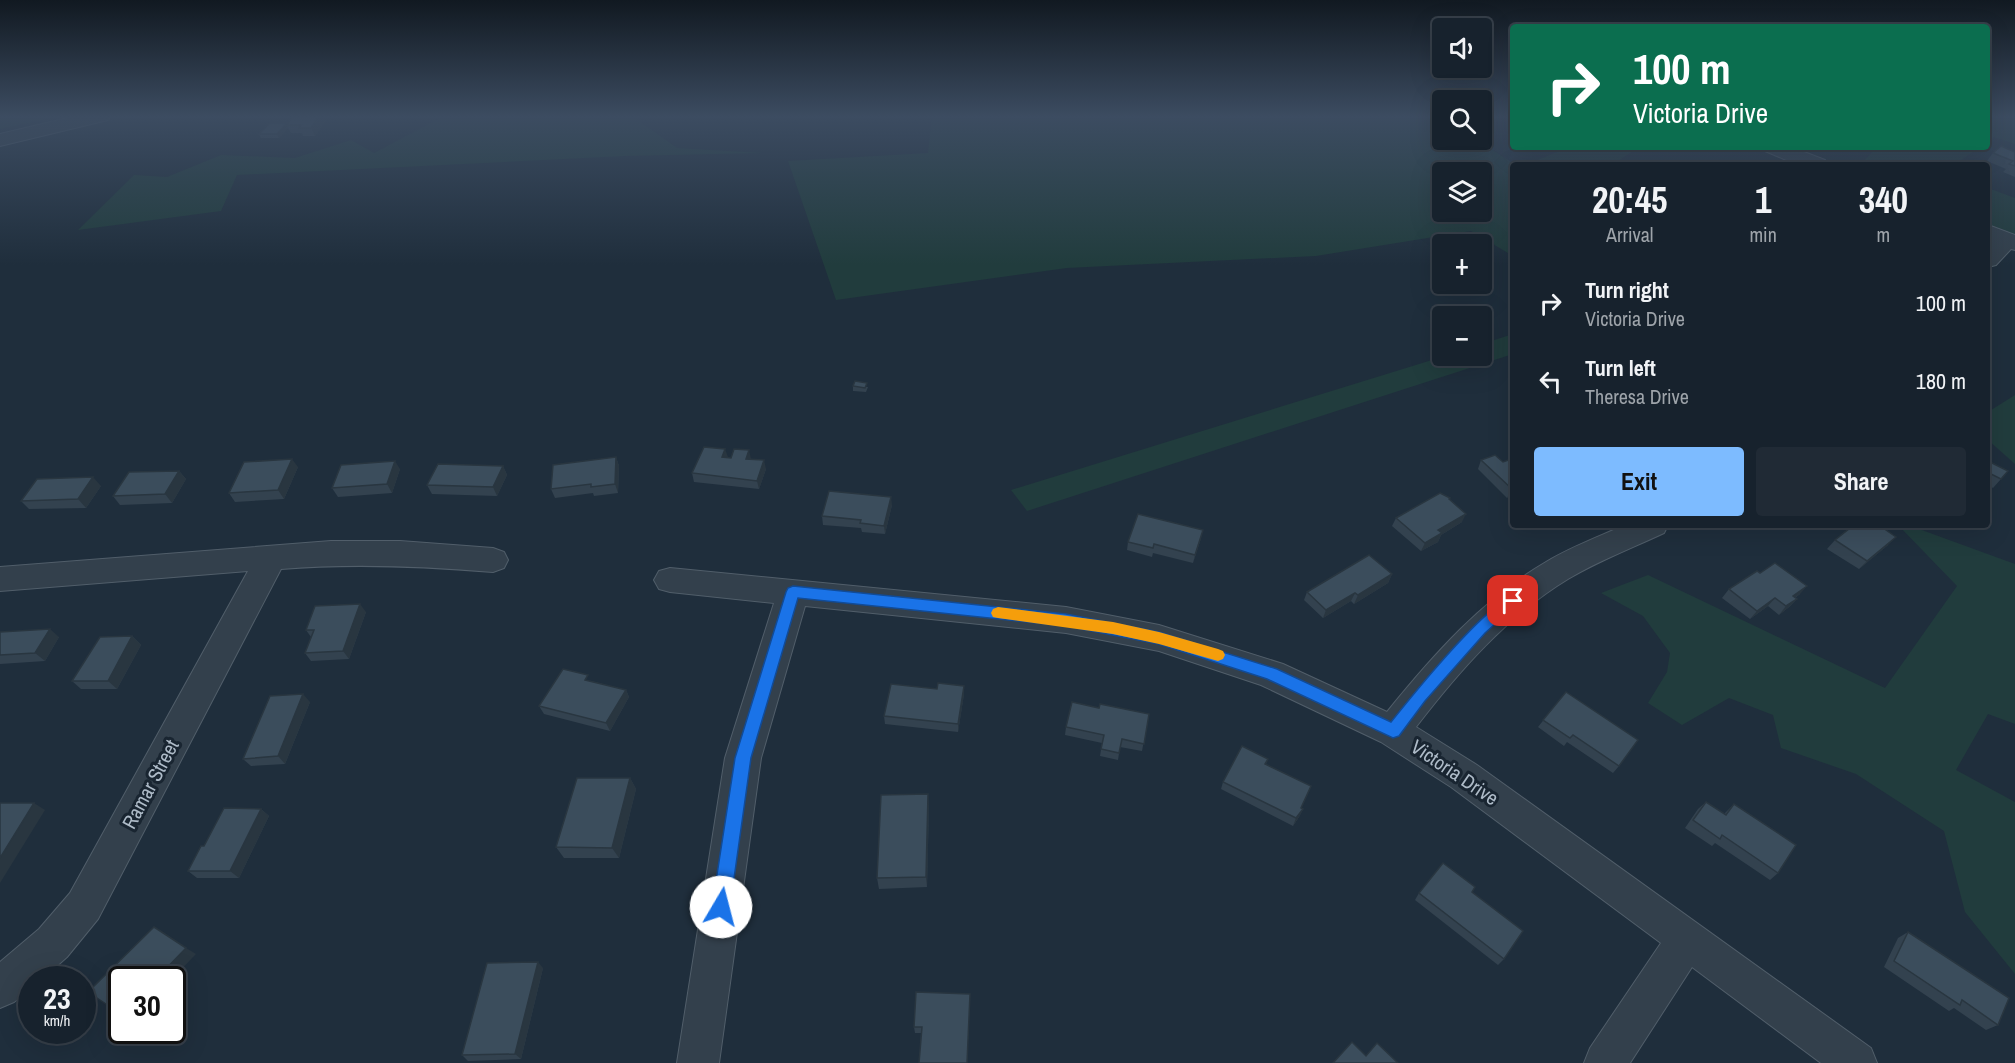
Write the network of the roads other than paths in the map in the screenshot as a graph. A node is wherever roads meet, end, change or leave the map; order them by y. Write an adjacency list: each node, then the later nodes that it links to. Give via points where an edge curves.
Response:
1 (2003, 239): 2 (street)
2 (1990, 257)
3 (1647, 528): 9 (street, via 1547,577 1513,601 1480,629)
4 (271, 558): 5 (street, via 372,552); 6 (street); 11 (street, Ramar Street, via 84,906 53,943)
5 (493, 560)
6 (0, 579)
7 (670, 580): 8 (street, Victoria Drive)
8 (793, 592): 9 (street, Victoria Drive, via 1066,620 1159,638 1271,674); 12 (street, via 743,758)
9 (1393, 731): 10 (street, Victoria Drive, via 1473,783)
10 (1687, 939): 13 (street); 14 (street, Victoria Drive)
11 (0, 988)
12 (698, 1063)
13 (1605, 1063)
14 (1856, 1063)

